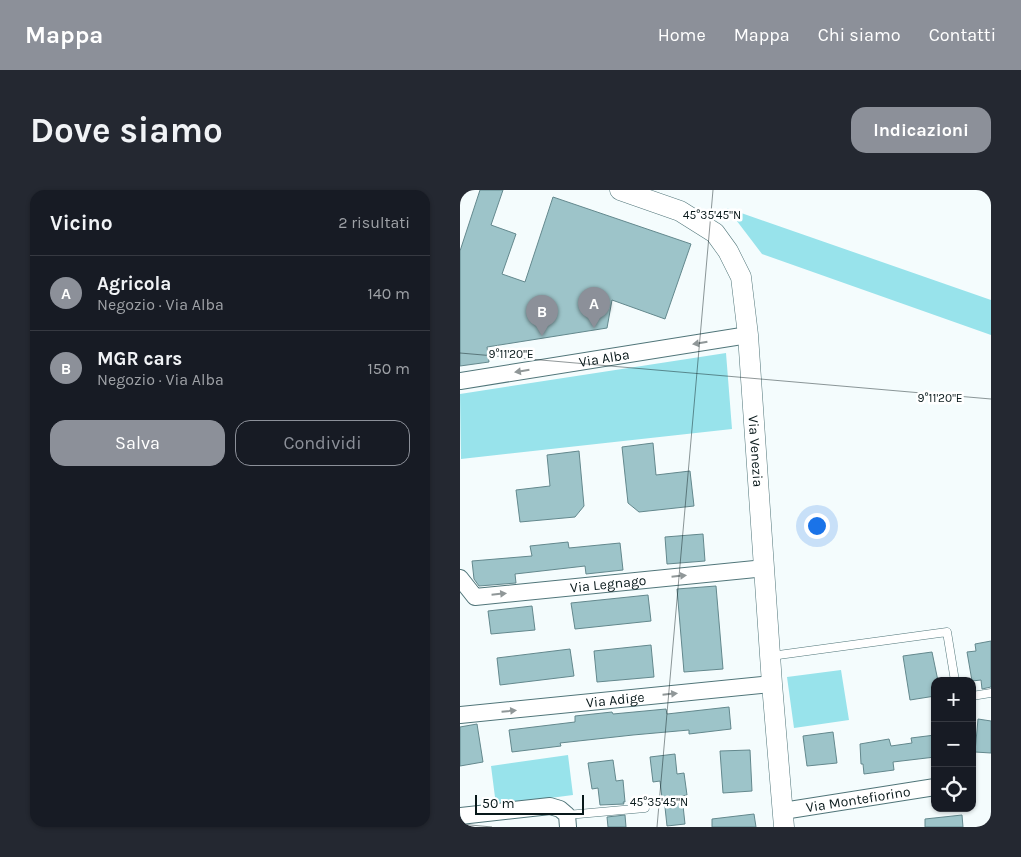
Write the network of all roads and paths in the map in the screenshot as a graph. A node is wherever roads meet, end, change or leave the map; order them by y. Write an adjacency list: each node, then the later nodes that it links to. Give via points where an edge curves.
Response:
1 (620, 190): 2 (street, Via Venezia, via 680,211 715,233 741,277)
2 (748, 335): 3 (street, Via Alba, one-way to 3); 4 (street, Via Venezia)
3 (460, 381)
4 (765, 568): 5 (street, Via Legnago, one-way to 4, via 475,597); 6 (street, Via Venezia)
5 (460, 578)
6 (770, 656): 7 (lane, via 947,632); 8 (street, Via Venezia)
7 (954, 677)
8 (772, 684): 11 (street, Via Adige, one-way to 8); 16 (street, Via Venezia)
9 (991, 693): 10 (lane)
10 (976, 695)
11 (460, 715)
12 (931, 788): 16 (street, Via Montefiorino)
13 (645, 808): 15 (lane)
14 (460, 816): 15 (street, via 550,806)
15 (565, 817)
16 (784, 819)

